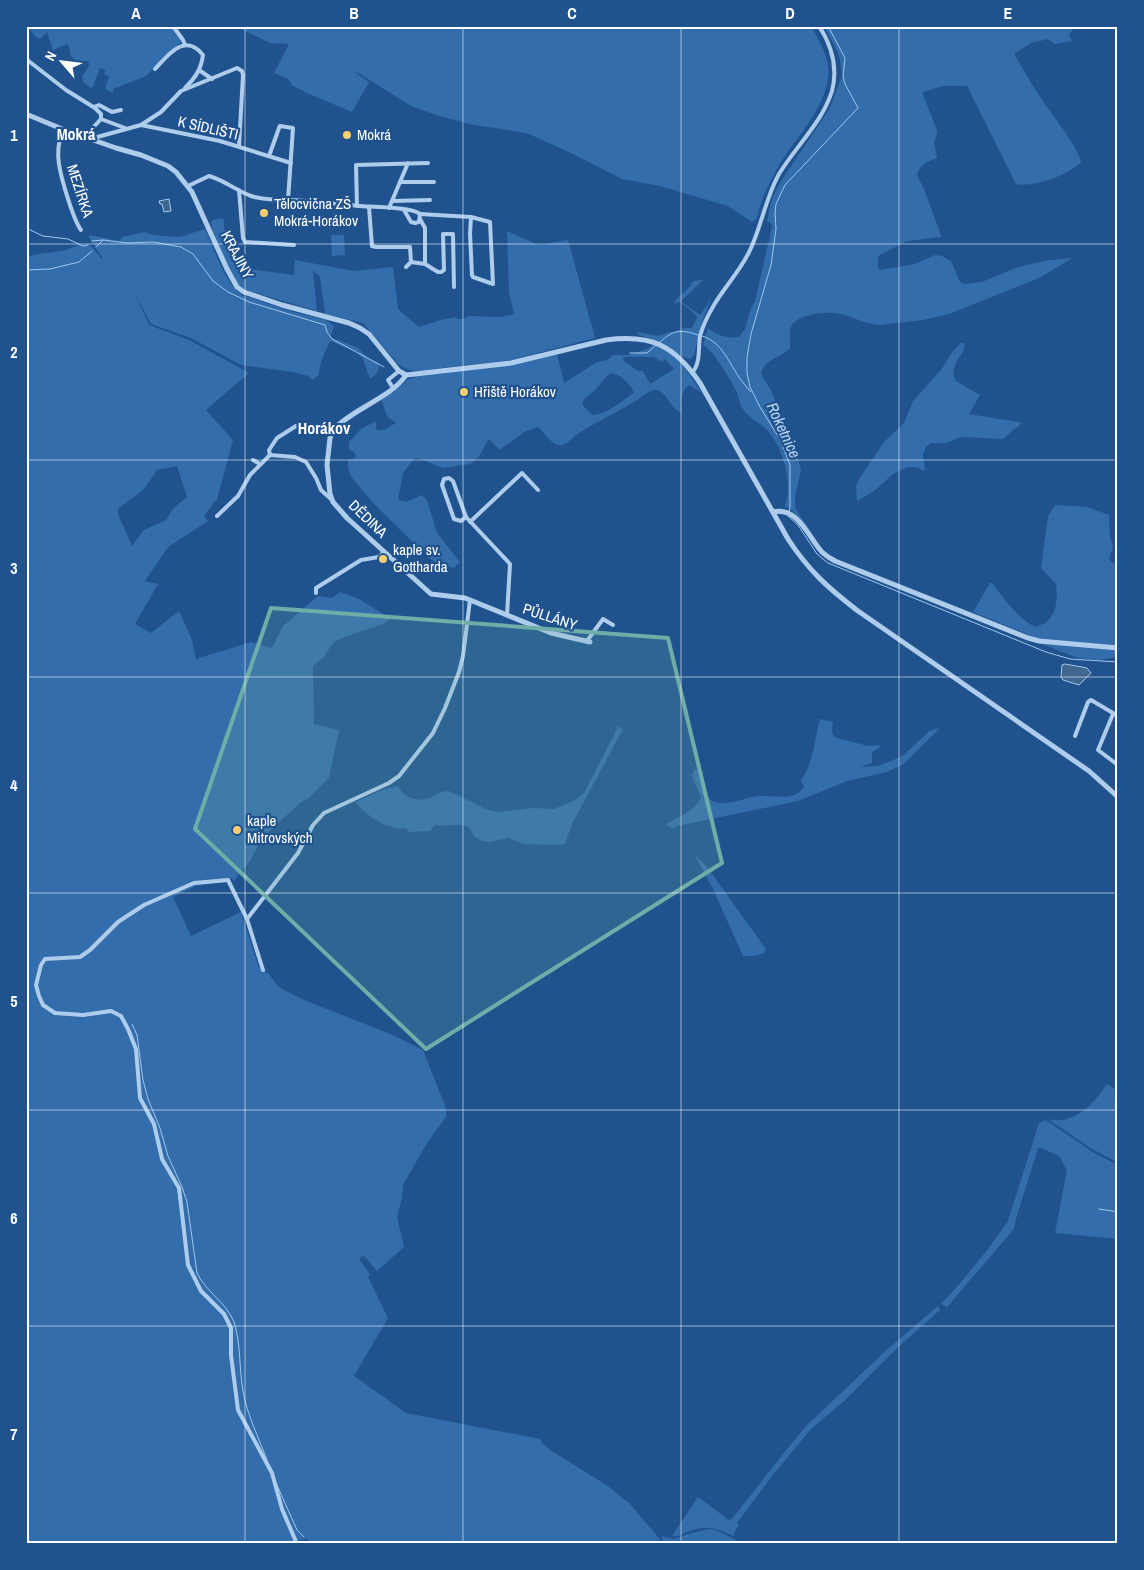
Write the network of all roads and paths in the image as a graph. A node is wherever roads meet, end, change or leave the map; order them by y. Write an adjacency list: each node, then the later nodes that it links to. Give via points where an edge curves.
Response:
1 (173, 26): 3 (street)
2 (819, 26): 44 (street, via 834,64 830,96 777,178 749,252 712,308 700,339 697,366)
3 (185, 45): 5 (street, via 178,46); 6 (street, via 203,55)
4 (26, 60): 9 (street)
5 (155, 69)
6 (199, 70): 7 (street); 8 (street)
7 (212, 79): 8 (street); 17 (street, via 236,68 242,71)
8 (181, 91): 13 (street, via 161,112)
9 (94, 108): 10 (street, via 99,105 112,112); 12 (street)
10 (121, 110)
11 (26, 114): 15 (street)
12 (102, 119): 14 (street); 16 (street, via 88,133)
13 (141, 125): 14 (street); 17 (street, K SÍDLIŠTI)
14 (126, 128): 16 (street)
15 (62, 129): 16 (street); 35 (street, MEZÍRKA, via 58,163)
16 (88, 138): 24 (street, KRAJINY, via 158,161 176,172)
17 (239, 146): 18 (street, K SÍDLIŠTI)
18 (269, 156): 19 (street, K SÍDLIŠTI); 19 (street, via 280,126 290,127 294,129)
19 (291, 163): 26 (street)
20 (408, 163): 21 (street); 22 (street); 29 (street, via 356,165)
21 (428, 163)
22 (400, 182): 23 (street); 28 (street)
23 (434, 182)
24 (188, 186): 25 (street, via 209,176); 43 (street, KRAJINY, via 237,287 282,305 360,328)
25 (239, 190): 26 (street, via 258,198); 36 (street, via 245,242)
26 (288, 200): 29 (street)
27 (430, 200): 28 (street)
28 (392, 201): 31 (street)
29 (357, 206): 30 (street)
30 (369, 207): 31 (street); 37 (street, via 372,246 410,247)
31 (389, 208): 32 (street)
32 (404, 210): 33 (street, via 416,211); 33 (street, via 413,223 418,223)
33 (420, 217): 34 (street); 38 (street, via 426,228)
34 (471, 217): 34 (street, via 472,275 493,284 490,222)
35 (81, 230)
36 (294, 245)
37 (411, 262): 38 (street); 39 (street)
38 (425, 264): 40 (street, via 438,272)
39 (406, 266)
40 (444, 270): 41 (street); 41 (street, via 443,234 453,234)
41 (454, 273): 42 (street)
42 (454, 288)
43 (399, 371): 45 (street, KRAJINY); 46 (street, via 388,380)
44 (692, 373): 45 (street, via 677,356 657,344 639,338 620,338 510,363); 53 (street)
45 (406, 375): 46 (street)
46 (392, 388): 47 (street)
47 (332, 430): 48 (street, via 296,426 277,438 268,450); 52 (street, DĚDINA, via 327,465)
48 (270, 455): 50 (street); 52 (street, via 295,457 306,462 321,490)
49 (253, 460): 50 (street)
50 (260, 464): 54 (street, via 238,496)
51 (538, 490): 56 (street, via 522,473)
52 (333, 502): 57 (street, DĚDINA)
53 (773, 512): 65 (street, via 788,514 802,525 822,552 840,563 1033,639); 69 (street, via 804,562 834,593 1089,771)
54 (217, 516)
55 (466, 517): 55 (street, PŮLLÁNY, via 453,481 446,478 442,485 454,519 461,521); 56 (street, PŮLLÁNY)
56 (470, 522): 60 (street, PŮLLÁNY, via 510,564)
57 (384, 552): 58 (street, via 379,557 361,560 316,588); 59 (street, DĚDINA, via 431,594)
58 (316, 593)
59 (470, 600): 60 (street, PŮLLÁNY); 70 (street, via 459,672 433,733 394,780 324,813)
60 (507, 615): 64 (street, PŮLLÁNY, via 551,633)
61 (598, 616): 62 (street, PŮLLÁNY)
62 (603, 619): 63 (street, PŮLLÁNY); 64 (street, PŮLLÁNY)
63 (613, 625)
64 (588, 641)
65 (1118, 648)
66 (1115, 715): 67 (street, via 1091,700); 68 (street, via 1098,750)
67 (1075, 736)
68 (1118, 765)
69 (1118, 797)
70 (248, 919): 71 (street); 72 (street, via 228,880 194,883 144,905 118,922 80,957 45,959 36,985 43,1005 55,1013 83,1015 110,1011 121,1016 128,1029 136,1049 140,1098 154,1124 162,1159 179,1188 188,1265 201,1291 224,1314 231,1328 238,1410 272,1473 282,1509)
71 (263, 970)
72 (297, 1544)

